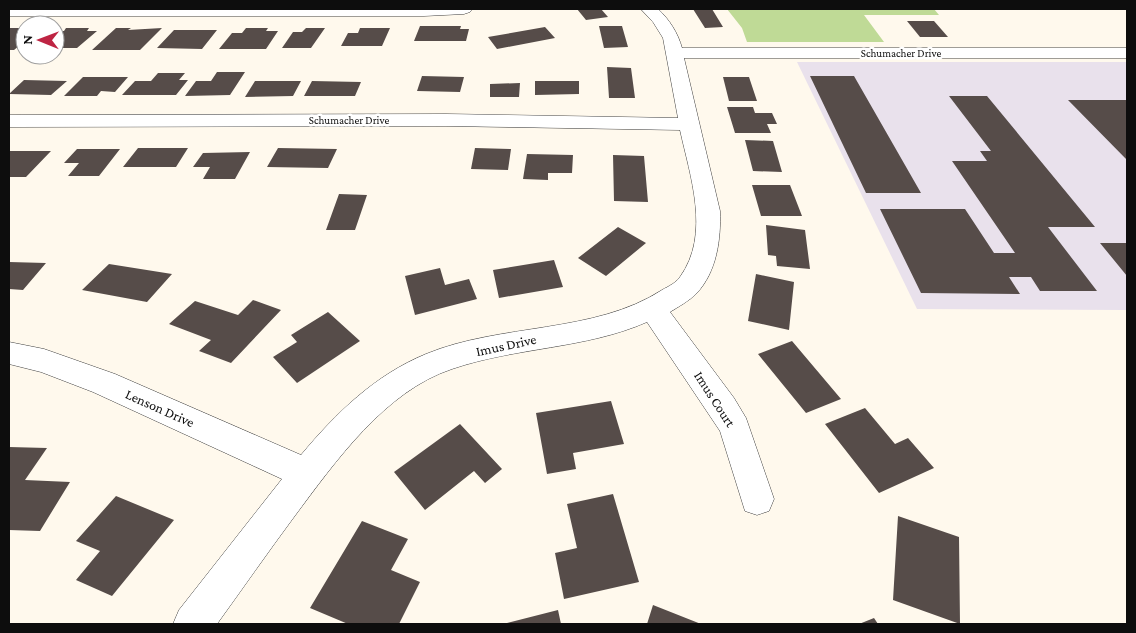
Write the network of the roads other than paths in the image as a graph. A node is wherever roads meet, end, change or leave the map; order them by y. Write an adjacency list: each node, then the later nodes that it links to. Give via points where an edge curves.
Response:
1 (464, 9): 4 (street)
2 (649, 9): 6 (street, Imus Drive, via 666,27)
3 (136, 10): 4 (street); 5 (street)
4 (327, 10)
5 (9, 11)
6 (675, 53): 7 (street, Schumacher Drive); 9 (street, Imus Drive)
7 (1127, 53)
8 (9, 121): 9 (street, Schumacher Drive, via 446,120)
9 (690, 124): 10 (street, Imus Drive, via 708,211 709,235 703,261 687,287)
10 (653, 309): 12 (street, Imus Drive, via 619,321 473,351 436,363 387,391 361,412 339,432); 13 (street, Imus Court, via 735,428)
11 (9, 353): 12 (street, Lenson Drive, via 44,360 104,384)
12 (307, 474): 14 (street, Imus Drive)
13 (757, 500)
14 (193, 624)

